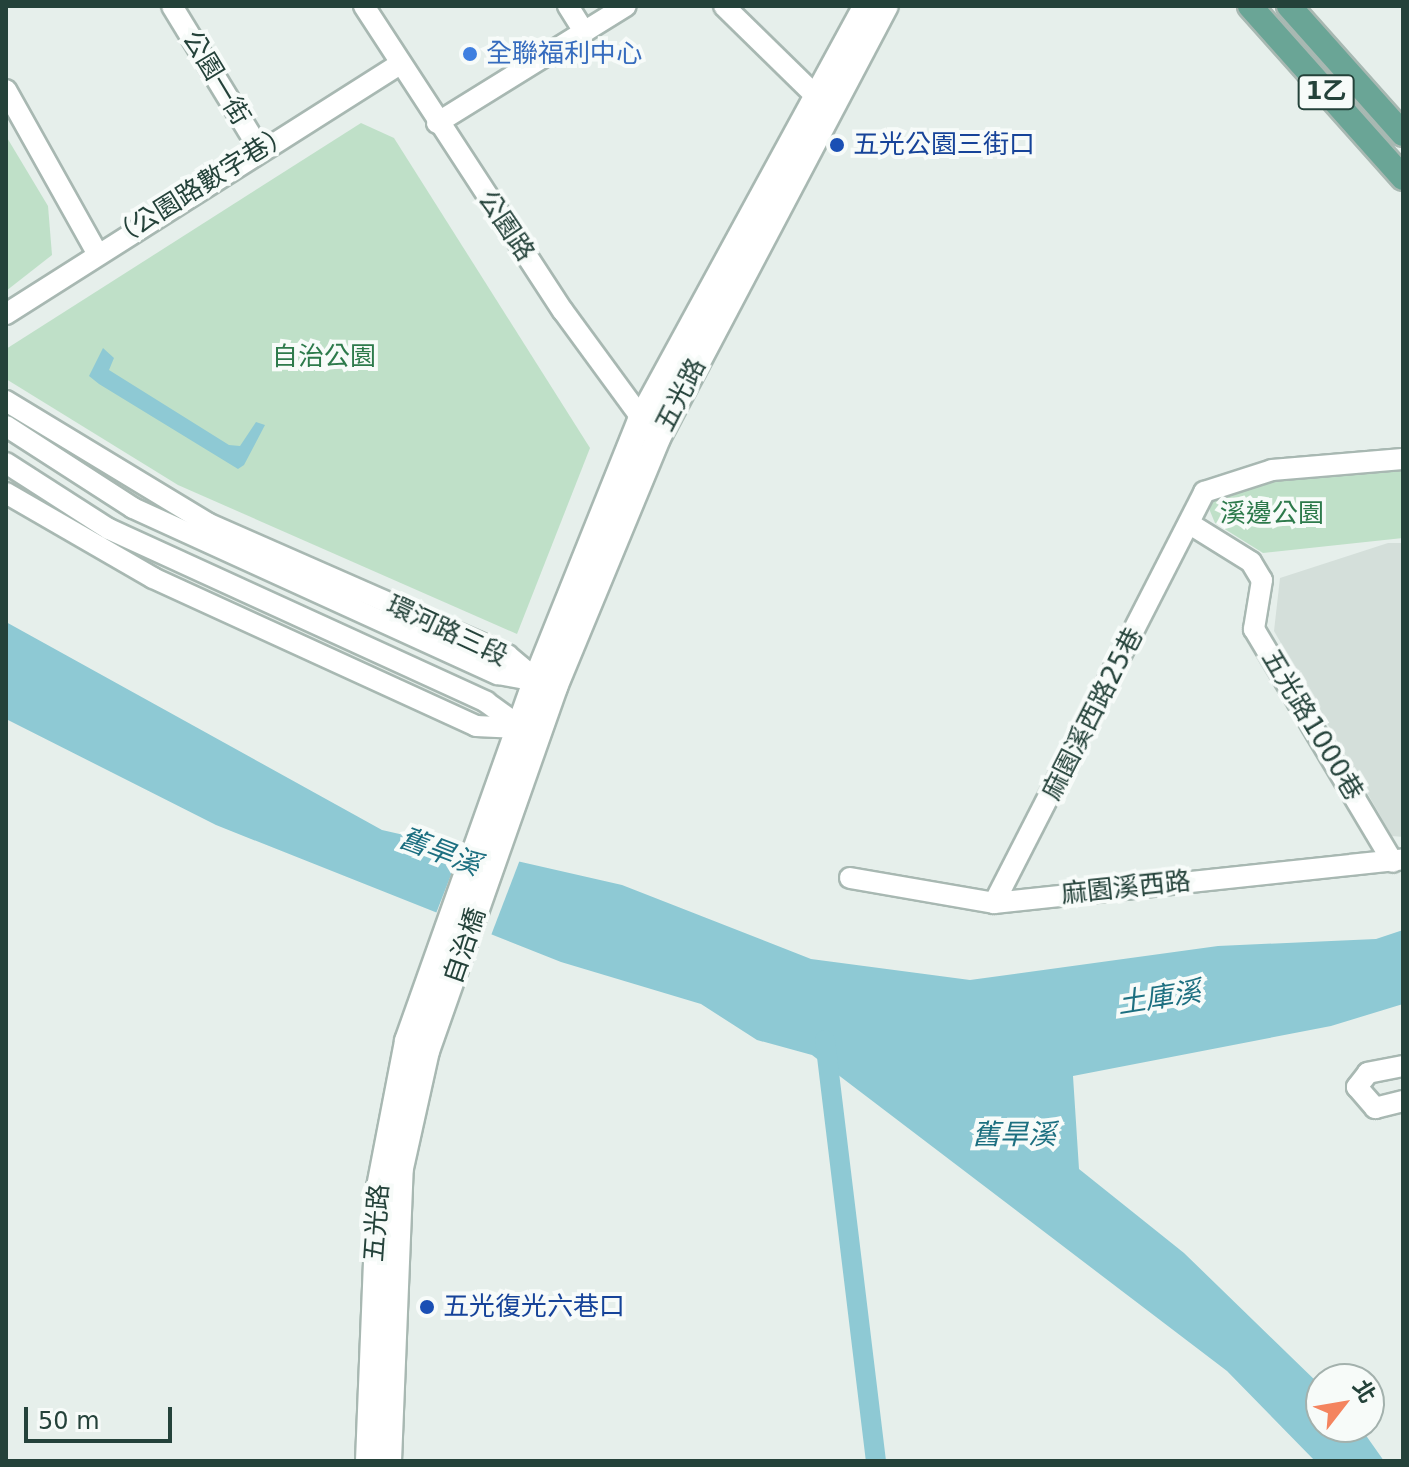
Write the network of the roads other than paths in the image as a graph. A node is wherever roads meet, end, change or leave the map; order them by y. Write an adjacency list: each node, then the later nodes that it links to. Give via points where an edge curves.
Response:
1 (172, 6): 16 (street, 公園一街)
2 (364, 6): 11 (street, 公園路)
3 (568, 6): 10 (street)
4 (626, 6): 10 (street)
5 (724, 6): 13 (street)
6 (866, 6): 13 (main road, 五光路)
7 (886, 6): 13 (main road, 五光路)
8 (1250, 6): 17 (main road, 1乙)
9 (1289, 6): 15 (main road, 1乙)
10 (584, 32): 14 (street)
11 (400, 64): 14 (street, 公園路); 16 (street, （公園路數字巷）)
12 (6, 90): 18 (street)
13 (823, 104): 21 (main road, 五光路); 23 (main road, 五光路)
14 (437, 123): 21 (street, 公園路)
15 (1403, 134)
16 (260, 150): 18 (street, （公園路數字巷）)
17 (1403, 178)
18 (96, 251): 19 (street, （公園路數字巷）)
19 (6, 314)
20 (6, 401): 28 (street, 環河路三段, via 184,511 507,655)
21 (640, 420): 23 (street, 公園路); 28 (main road, 五光路)
22 (6, 426): 28 (street, 環河路三段, via 133,508 498,674)
23 (658, 438): 28 (main road, 五光路)
24 (1403, 459): 27 (street, 麻園溪西路25巷, via 1272,470 1204,492)
25 (6, 463): 29 (street, 環河路三段, via 120,535 486,702)
26 (6, 493): 29 (street, via 99,552 408,696 476,726)
27 (1190, 524): 31 (street, 五光路1000巷, via 1251,562 1262,580 1254,629); 33 (street, 麻園溪西路25巷)
28 (545, 683): 29 (main road, 五光路)
29 (527, 732): 30 (main road, 五光路)
30 (505, 798): 34 (main road, 自治橋)
31 (1398, 860): 33 (street, 麻園溪西路)
32 (850, 878): 33 (street, 麻園溪西路)
33 (994, 903)
34 (436, 996): 37 (main road, 五光路, via 393,1099 379,1187); 38 (main road, 五光路, via 401,1168)
35 (1403, 1066): 36 (street, via 1368,1073 1357,1087 1375,1108)
36 (1403, 1101)
37 (368, 1461)
38 (389, 1461)

